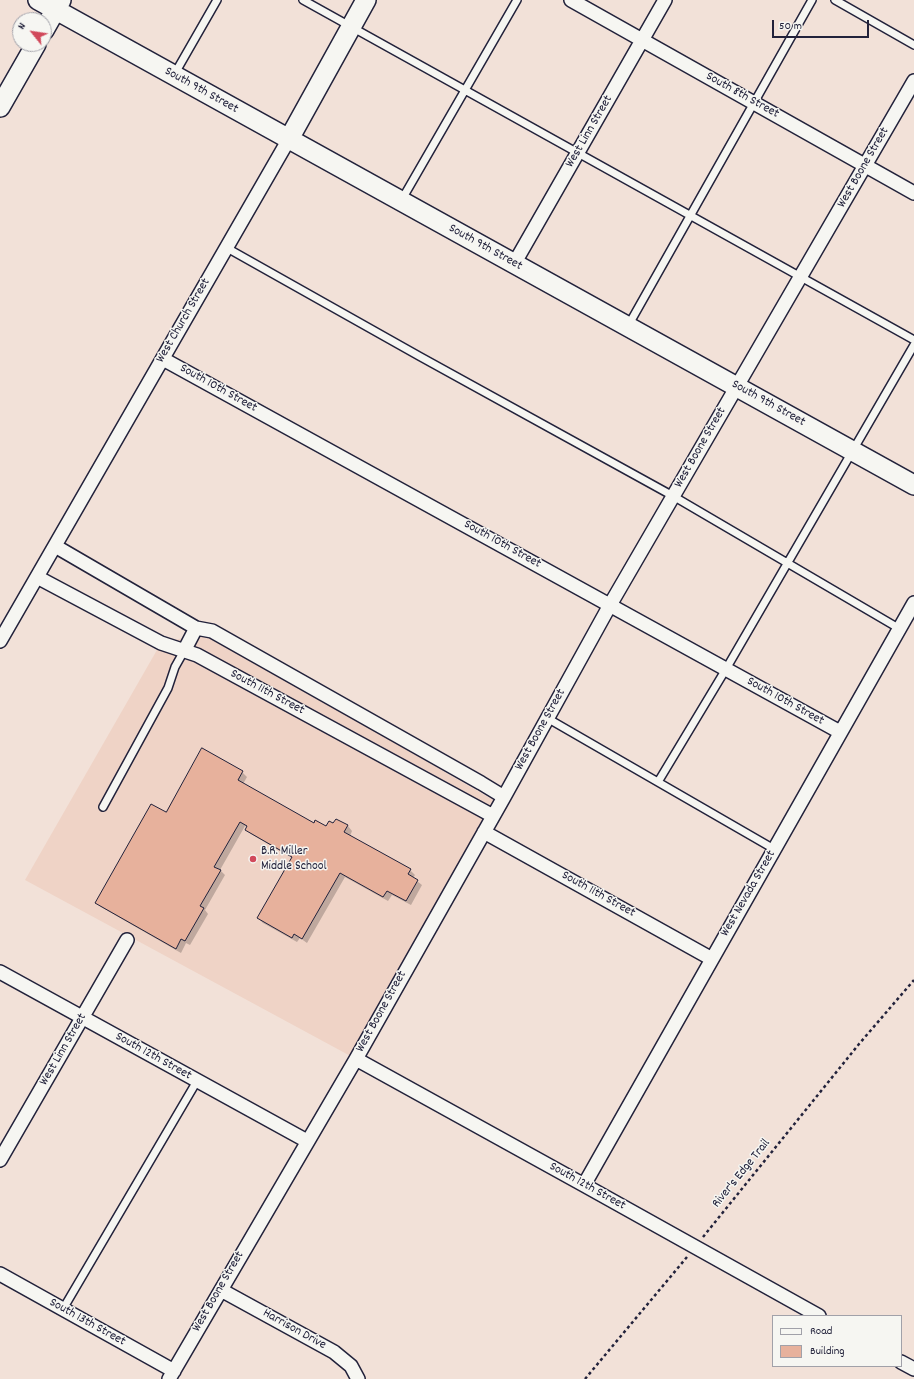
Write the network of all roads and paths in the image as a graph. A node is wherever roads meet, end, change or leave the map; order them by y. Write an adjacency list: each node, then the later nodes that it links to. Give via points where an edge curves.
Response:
1 (38, 0): 10 (main road, South 9th Street)
2 (217, 0): 16 (lane)
3 (303, 0): 12 (lane)
4 (366, 0): 12 (main road, West Church Street)
5 (517, 0): 18 (lane)
6 (570, 0): 13 (street, South 8th Street)
7 (665, 0): 13 (street, West Linn Street)
8 (812, 0): 19 (lane)
9 (835, 0): 14 (lane)
10 (58, 5): 11 (main road); 16 (main road, South 9th Street)
11 (52, 16)
12 (352, 27): 18 (lane); 21 (main road, West Church Street)
13 (642, 40): 19 (street, South 8th Street); 22 (street, West Linn Street)
14 (914, 45)
15 (31, 52): 20 (main road)
16 (174, 76): 21 (main road, South 9th Street)
17 (914, 81): 23 (street, West Boone Street)
18 (465, 90): 22 (lane); 25 (lane)
19 (754, 103): 23 (street, South 8th Street); 26 (lane)
20 (0, 107)
21 (289, 139): 25 (main road, South 9th Street); 27 (street, West Church Street)
22 (578, 153): 26 (lane); 28 (street, West Linn Street)
23 (866, 166): 24 (street, South 8th Street); 29 (street, West Boone Street)
24 (914, 193)
25 (401, 201): 28 (main road, South 9th Street)
26 (691, 216): 29 (lane); 30 (lane)
27 (227, 248): 33 (street, West Church Street); 37 (lane)
28 (514, 264): 30 (main road, South 9th Street)
29 (800, 277): 31 (lane); 34 (street, West Boone Street)
30 (628, 327): 34 (main road, South 9th Street)
31 (914, 340)
32 (914, 345): 35 (lane)
33 (163, 359): 38 (street, West Church Street); 42 (street, South 10th Street)
34 (736, 386): 35 (main road, South 9th Street); 37 (street, West Boone Street)
35 (853, 451): 36 (main road, South 9th Street); 39 (lane)
36 (914, 485)
37 (673, 496): 39 (lane); 42 (street, West Boone Street)
38 (55, 546): 40 (street, West Church Street); 43 (street, South 11th Street)
39 (787, 564): 44 (lane); 47 (lane)
40 (37, 577): 45 (street, West Church Street); 46 (street, South 11th Street, via 161,644)
41 (914, 604): 44 (street, West Nevada Street)
42 (610, 605): 47 (street, South 10th Street); 48 (street, West Boone Street)
43 (196, 628): 46 (street); 51 (street, South 11th Street, via 212,631)
44 (900, 629): 49 (street, West Nevada Street)
45 (0, 641)
46 (184, 651): 52 (lane, via 168,688); 53 (street, South 11th Street, via 197,655)
47 (726, 669): 49 (street, South 10th Street); 50 (lane)
48 (547, 718): 50 (lane); 51 (street, West Boone Street)
49 (840, 732): 55 (street, West Nevada Street)
50 (658, 782): 55 (lane)
51 (504, 797): 53 (street, West Boone Street)
52 (103, 807)
53 (493, 816): 54 (street, West Boone Street)
54 (484, 832): 57 (street, South 11th Street); 61 (street, West Boone Street)
55 (774, 849): 57 (street, West Nevada Street)
56 (127, 940): 60 (street, West Linn Street)
57 (712, 959): 65 (street, West Nevada Street)
58 (0, 972): 60 (street, South 12th Street)
59 (914, 980): 66 (path, River's Edge Trail)
60 (82, 1017): 62 (street, South 12th Street); 64 (street, West Linn Street)
61 (356, 1059): 63 (street, West Boone Street); 65 (street, South 12th Street)
62 (197, 1081): 63 (street, South 12th Street); 69 (lane)
63 (307, 1141): 68 (street, West Boone Street)
64 (0, 1160)
65 (584, 1185): 66 (street, South 12th Street)
66 (695, 1247): 70 (street, South 12th Street); 75 (path, River's Edge Trail)
67 (0, 1274): 69 (street, South 13th Street)
68 (221, 1290): 73 (street, West Boone Street); 74 (street, Harrison Drive, via 334,1352 351,1366)
69 (63, 1309): 73 (street, South 13th Street)
70 (816, 1315)
71 (902, 1363): 72 (street)
72 (914, 1369)
73 (171, 1375)
74 (358, 1379)
75 (585, 1379)

